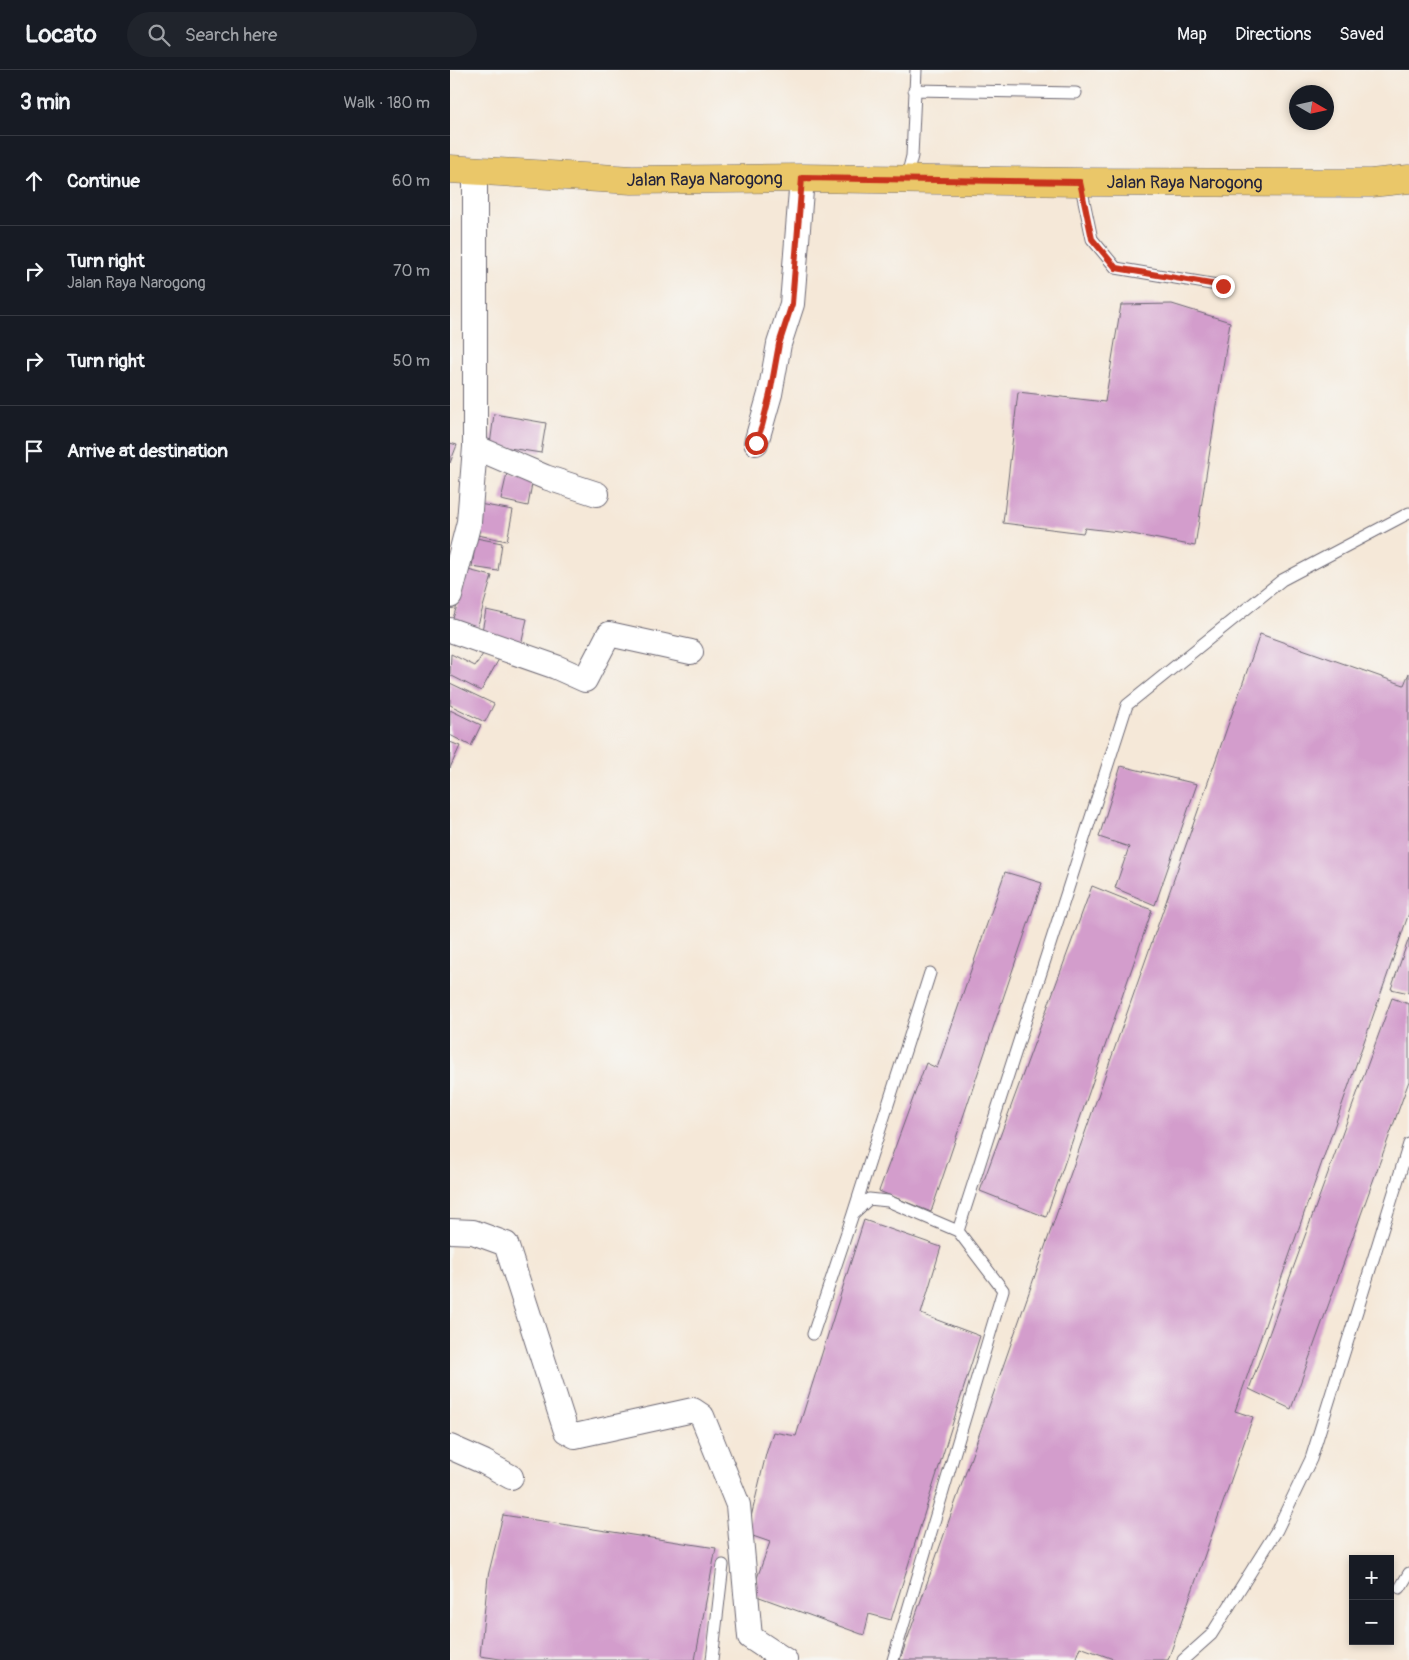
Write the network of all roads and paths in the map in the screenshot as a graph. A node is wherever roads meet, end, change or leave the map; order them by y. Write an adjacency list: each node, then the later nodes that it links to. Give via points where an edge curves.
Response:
1 (916, 70): 2 (lane)
2 (914, 90): 3 (lane); 7 (lane, via 912,156)
3 (1076, 93)
4 (462, 170): 5 (main road, Jalan Raya Narogong, via 632,180); 11 (street)
5 (802, 178): 7 (main road, Jalan Raya Narogong); 10 (street, via 792,304 779,344 770,394)
6 (1409, 179): 8 (main road, Jalan Raya Narogong, via 1371,183)
7 (906, 180): 8 (main road, Jalan Raya Narogong)
8 (1080, 182): 9 (lane, via 1092,239 1116,268)
9 (1223, 286)
10 (756, 443)
11 (475, 447): 12 (street, via 545,477); 14 (street, via 469,522)
12 (597, 494)
13 (1409, 513): 21 (lane, via 1282,580 1127,705)
14 (450, 596)
15 (450, 630): 16 (street, via 556,666 585,680 609,634)
16 (691, 652)
17 (930, 973): 19 (lane)
18 (1409, 1144): 31 (lane, via 1311,1459 1278,1530 1211,1635)
19 (853, 1214): 21 (lane, via 869,1199 879,1199); 22 (lane)
20 (450, 1231): 29 (street, via 473,1232 506,1244 566,1431 575,1436 693,1410 702,1416 738,1505 750,1637)
21 (958, 1231): 30 (lane, via 1003,1290)
22 (813, 1334)
23 (450, 1448): 24 (street)
24 (511, 1477)
25 (723, 1565): 28 (lane)
26 (1409, 1573): 27 (lane)
27 (1400, 1588)
28 (712, 1660)
29 (786, 1660)
30 (893, 1660)
31 (1183, 1660)

